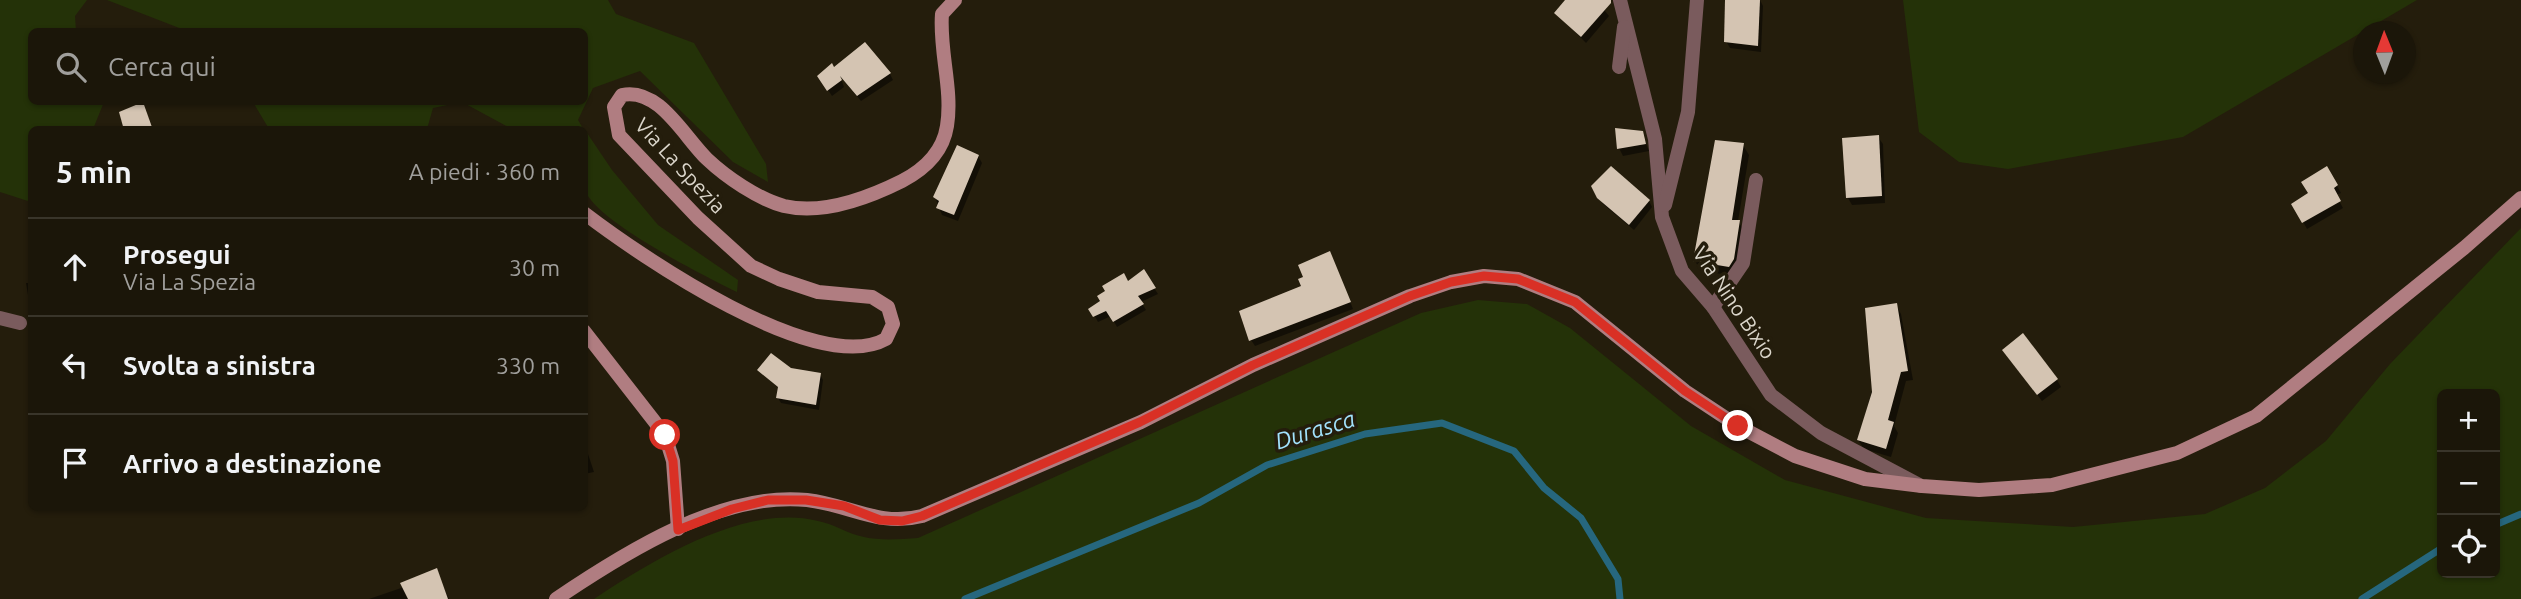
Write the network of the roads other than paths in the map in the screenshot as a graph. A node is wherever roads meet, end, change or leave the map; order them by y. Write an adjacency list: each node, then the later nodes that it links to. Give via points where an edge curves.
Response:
1 (955, 0): 8 (main road, Via La Spezia, via 942,14 947,126 939,149 929,164 912,176 876,193 815,207 786,206 763,198 709,161 653,102 630,93 622,95 614,107 620,135 698,218 751,266 818,292 882,302 893,324 886,339 866,345 824,342 760,323 667,272)
2 (1620, 0): 4 (street, Via Nino Bixio)
3 (1697, 0): 9 (street, via 1688,113)
4 (1625, 18): 5 (street, Via Nino Bixio); 9 (street, Via Nino Bixio, via 1655,139)
5 (1619, 67)
6 (1756, 180): 10 (street, via 1743,263)
7 (2521, 198): 14 (main road, via 2256,416 2177,453 2052,485 1979,490)
8 (588, 216)
9 (1662, 217): 10 (street, Via Nino Bixio, via 1682,271)
10 (1713, 307): 14 (street, Via Nino Bixio, via 1771,395 1821,433)
11 (0, 318): 12 (street)
12 (20, 323)
13 (588, 336): 15 (main road, via 665,435 673,461)
14 (1922, 486): 15 (main road, via 1865,479 1795,456 1685,391 1575,302 1518,279 1484,276 1410,296 1253,365 1140,422 922,516 880,520 844,506 768,500)
15 (678, 530): 16 (main road, via 622,555)
16 (556, 599)

